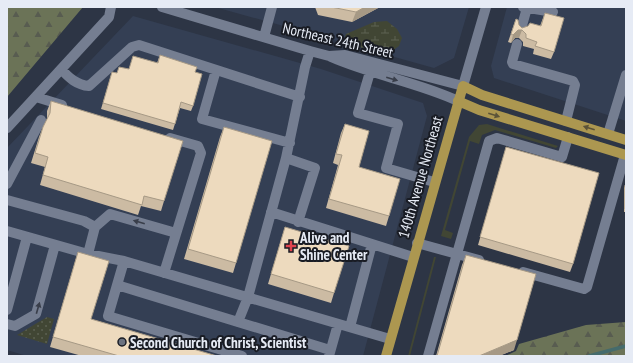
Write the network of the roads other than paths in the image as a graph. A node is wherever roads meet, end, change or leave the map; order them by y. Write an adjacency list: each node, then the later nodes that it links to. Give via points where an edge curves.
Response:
1 (111, 7): 12 (street, via 109,17)
2 (162, 7): 8 (street, Northeast 24th Street)
3 (272, 7): 8 (street)
4 (486, 7): 16 (street, 140th Avenue Northeast)
5 (525, 7): 6 (street); 7 (street)
6 (553, 12)
7 (521, 29)
8 (264, 38): 10 (street, Northeast 24th Street)
9 (517, 44): 22 (street, via 513,64 573,81 575,85)
10 (310, 51): 11 (street, Northeast 24th Street); 18 (street)
11 (329, 56): 14 (street); 16 (street, Northeast 24th Street, via 345,55)
12 (61, 69): 13 (street, via 72,80 89,86 132,47 139,45); 17 (street)
13 (216, 70): 18 (street); 28 (street, via 202,119)
14 (370, 72): 19 (street, one-way to 19, via 438,92); 31 (street, via 358,113 398,124 386,168)
15 (626, 75): 24 (street)
16 (463, 86): 19 (main road, 140th Avenue Northeast); 22 (main road, via 482,95)
17 (36, 97): 20 (street); 23 (street)
18 (300, 97): 28 (street)
19 (458, 101): 26 (main road, one-way to 26, via 478,110); 31 (main road, 140th Avenue Northeast)
20 (74, 108)
21 (41, 120): 32 (street)
22 (566, 121): 24 (main road, one-way to 22)
23 (7, 128)
24 (608, 134): 27 (main road)
25 (162, 135): 38 (street, via 198,146 200,153)
26 (568, 137): 29 (main road); 44 (street, via 562,157 497,138 490,140)
27 (626, 140)
28 (290, 143): 30 (street)
29 (625, 155): 48 (street, via 587,287 584,289)
30 (286, 158): 34 (street); 35 (street, via 315,168)
31 (434, 182): 40 (main road, 140th Avenue Northeast)
32 (7, 184)
33 (7, 200): 36 (street, via 84,221)
34 (271, 212): 35 (street); 51 (street)
35 (298, 222): 41 (street)
36 (95, 227): 38 (street, one-way to 36, via 110,214); 43 (street)
37 (7, 231): 39 (street)
38 (176, 233): 49 (street)
39 (27, 237): 42 (street); 52 (street)
40 (417, 243): 44 (street); 45 (main road, 140th Avenue Northeast)
41 (372, 244): 45 (street); 56 (street)
42 (55, 245): 43 (street); 54 (street, one-way to 42, via 15,326 36,314)
43 (88, 254): 46 (street)
44 (457, 254): 47 (street); 61 (street)
45 (413, 257): 57 (main road, 140th Avenue Northeast)
46 (124, 261): 49 (street); 50 (street)
47 (489, 263)
48 (511, 269)
49 (164, 273): 51 (street)
50 (117, 285): 53 (street); 59 (street, via 108,316)
51 (248, 297): 53 (street); 55 (street)
52 (7, 310)
53 (238, 322): 58 (street)
54 (7, 324)
55 (338, 324): 56 (street); 58 (street)
56 (350, 327): 57 (street)
57 (390, 339): 60 (main road, 140th Avenue Northeast)
58 (330, 353)
59 (242, 356)
60 (386, 356)
61 (428, 356)

